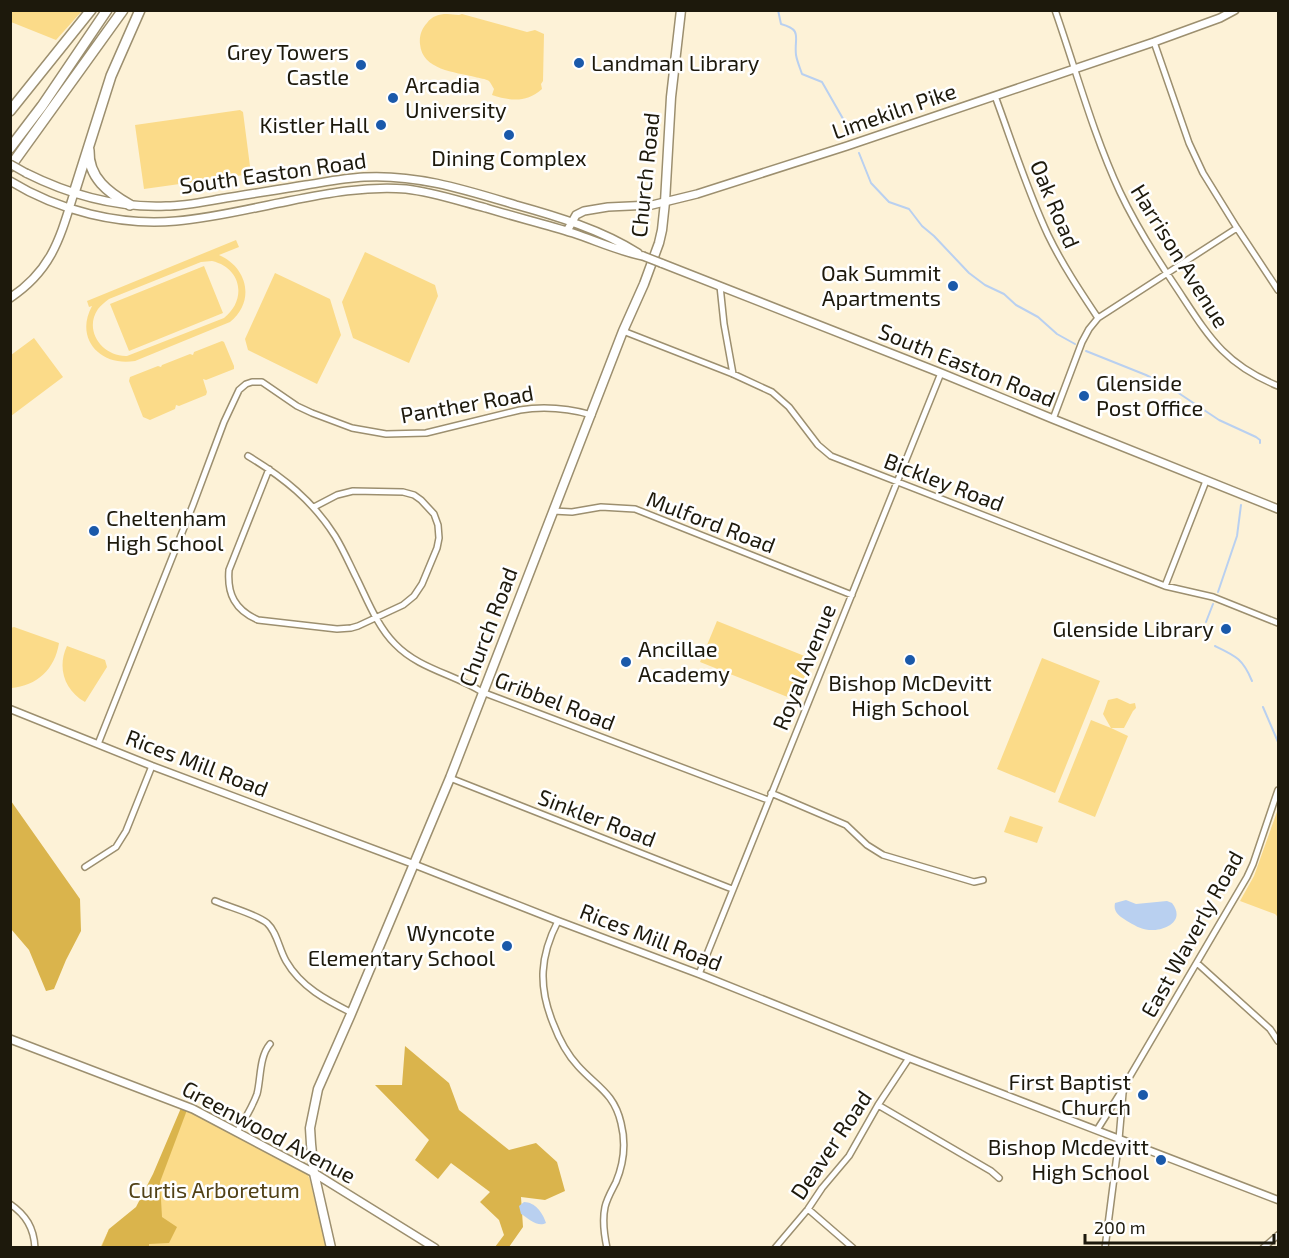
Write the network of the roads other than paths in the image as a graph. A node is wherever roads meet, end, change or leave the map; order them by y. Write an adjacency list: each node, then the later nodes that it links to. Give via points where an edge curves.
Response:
1 (91, 10): 11 (highway)
2 (107, 10): 13 (highway)
3 (123, 10): 14 (highway)
4 (140, 10): 12 (highway, via 111,76)
5 (681, 10): 19 (main road, Church Road)
6 (1055, 10): 9 (street, Harrison Avenue)
7 (1235, 10): 8 (main road, Limekiln Pike)
8 (1154, 42): 9 (main road, Limekiln Pike); 23 (street, via 1189,142)
9 (1075, 69): 10 (main road, Limekiln Pike); 26 (street, Harrison Avenue, via 1120,192)
10 (995, 96): 19 (main road, Limekiln Pike); 30 (street, Oak Road, via 1049,237)
11 (11, 110)
12 (90, 143): 17 (highway); 20 (highway, via 90,162 98,179)
13 (10, 148)
14 (10, 166): 17 (main road, South Easton Road, bridge)
15 (324, 182): 18 (main road); 20 (main road, South Easton Road, via 192,204); 22 (main road, South Easton Road, via 387,177 435,182)
16 (14, 183): 21 (main road, South Easton Road)
17 (74, 193): 20 (main road, South Easton Road); 21 (main road)
18 (326, 194): 21 (main road, South Easton Road, via 177,221 138,222); 24 (main road, South Easton Road, via 383,188 427,192)
19 (665, 202): 22 (main road, Limekiln Pike, via 592,209 576,215); 31 (main road, Church Road, via 659,243)
20 (130, 205)
21 (69, 208): 29 (main road, via 47,261)
22 (571, 223): 24 (main road); 25 (main road, South Easton Road, via 625,244)
23 (1237, 228): 26 (street); 28 (street)
24 (567, 231): 25 (main road, South Easton Road)
25 (643, 256): 27 (main road, South Easton Road, bridge)
26 (1167, 273): 30 (street); 34 (street, Harrison Avenue, via 1216,344 1246,370)
27 (720, 286): 32 (main road, South Easton Road); 33 (street)
28 (1278, 290)
29 (10, 298)
30 (1098, 318): 36 (street, via 1082,342)
31 (623, 331): 33 (street, Bickley Road); 35 (main road, Church Road)
32 (941, 373): 36 (main road, South Easton Road); 39 (street, Royal Avenue)
33 (733, 374): 39 (street, Bickley Road, via 778,396 831,456)
34 (1278, 386)
35 (592, 415): 43 (main road, Church Road); 50 (street, Panther Road, via 544,407 426,433 386,434 352,428 312,413 267,384 246,384 239,390 224,422)
36 (1053, 419): 40 (main road, South Easton Road)
37 (248, 456): 38 (street, Gribbel Road)
38 (269, 469): 41 (street, Gribbel Road); 46 (street, via 229,570 235,602 258,620 337,629)
39 (898, 481): 44 (street, Bickley Road); 45 (street, Royal Avenue)
40 (1206, 481): 42 (main road, South Easton Road); 44 (street)
41 (314, 507): 46 (street, Gribbel Road, via 336,538); 46 (street, via 348,492 397,491 419,498 434,514 438,542 422,585 403,605)
42 (1278, 509)
43 (553, 511): 45 (street, Mulford Road, via 635,509); 48 (main road, Church Road)
44 (1165, 586): 47 (street, Bickley Road, via 1213,597)
45 (852, 595): 54 (street, Royal Avenue)
46 (376, 618): 48 (street, Gribbel Road, via 394,644 410,656)
47 (1278, 623)
48 (483, 692): 52 (main road, Church Road); 55 (street, Gribbel Road)
49 (10, 709): 50 (street, Rices Mill Road)
50 (98, 744): 51 (street, Rices Mill Road)
51 (152, 766): 56 (street, Rices Mill Road); 57 (street, via 116,847)
52 (450, 778): 56 (main road, Church Road); 59 (street, Sinkler Road)
53 (1278, 790): 62 (street, East Waverly Road, via 1251,870)
54 (771, 793): 55 (street, Royal Avenue); 58 (street, via 846,825 883,855 974,882)
55 (768, 800): 59 (street, Royal Avenue)
56 (414, 864): 61 (street, Rices Mill Road); 64 (main road, Church Road)
57 (85, 867)
58 (983, 880)
59 (732, 889): 63 (street, Royal Avenue)
60 (215, 901): 64 (street, via 265,922 299,978)
61 (558, 921): 63 (street, Rices Mill Road); 83 (street, via 545,955 543,983 547,1007 561,1044 609,1096 623,1131 622,1160 604,1215)
62 (1197, 963): 66 (street, via 1270,1029); 69 (street, East Waverly Road)
63 (699, 974): 68 (street, Rices Mill Road)
64 (352, 1013): 74 (main road, Church Road, via 318,1089 310,1128)
65 (10, 1039): 72 (main road, Greenwood Avenue, via 193,1109)
66 (1278, 1041)
67 (270, 1044): 72 (street, via 255,1098)
68 (909, 1058): 70 (street, Deaver Road); 71 (street, Rices Mill Road)
69 (1124, 1088): 71 (street, East Waverly Road); 73 (street, East Waverly Road)
70 (878, 1105): 75 (street); 78 (street, Deaver Road, via 849,1156)
71 (1098, 1130): 73 (street, Rices Mill Road)
72 (237, 1132): 74 (main road, Greenwood Avenue)
73 (1119, 1139): 76 (street, Rices Mill Road); 86 (street, East Waverly Road)
74 (314, 1173): 81 (main road, Church Road); 82 (main road, Greenwood Avenue)
75 (999, 1178)
76 (1278, 1200)
77 (10, 1204): 80 (street, via 28,1221)
78 (808, 1209): 84 (street, Deaver Road); 85 (street)
79 (1278, 1235): 87 (street)
80 (35, 1248)
81 (331, 1248)
82 (435, 1248)
83 (608, 1248)
84 (775, 1248)
85 (853, 1248)
86 (1105, 1248)
87 (1263, 1248)

